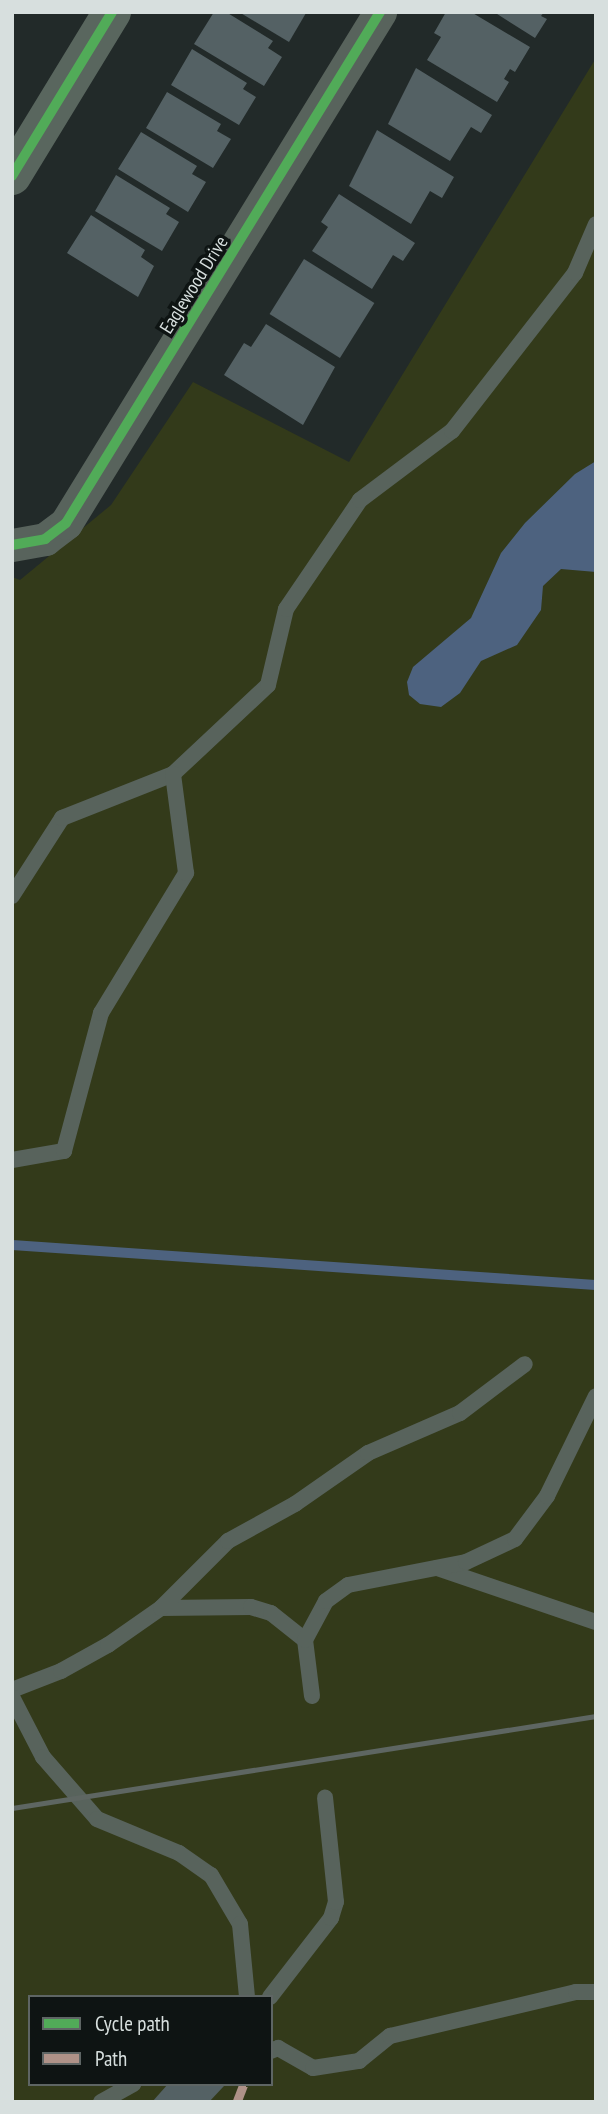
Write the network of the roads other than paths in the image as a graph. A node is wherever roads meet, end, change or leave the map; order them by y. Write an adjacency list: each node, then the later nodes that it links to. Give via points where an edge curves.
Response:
1 (111, 12): 3 (street)
2 (380, 12): 5 (street, Eaglewood Drive, via 66,523 45,539)
3 (12, 176)
4 (596, 224): 6 (lane, via 575,272 452,431 360,500 286,609 268,685)
5 (12, 545)
6 (173, 774): 7 (lane, via 62,818); 8 (lane, via 186,873 101,1013 64,1152)
7 (12, 895)
8 (12, 1160)
9 (525, 1364): 12 (lane, via 460,1413 368,1453 295,1504 228,1541)
10 (596, 1396): 11 (lane, via 547,1496 515,1539 490,1553)
11 (435, 1567): 13 (lane); 14 (lane, via 348,1584 326,1601)
12 (161, 1608): 14 (lane, via 251,1607 271,1613); 15 (lane, via 61,1671)
13 (596, 1622)
14 (305, 1640): 16 (lane)
15 (12, 1690)
16 (312, 1696)
17 (12, 1697): 20 (lane, via 43,1757 97,1819 179,1853 211,1875 240,1924)
18 (326, 1798): 21 (lane, via 336,1902 331,1918)
19 (596, 1992): 22 (lane, via 576,1992 390,2036 359,2061 313,2068 278,2048)
20 (247, 1995)
21 (272, 1995)
22 (273, 2050)
23 (129, 2086): 24 (lane)
24 (101, 2102)

